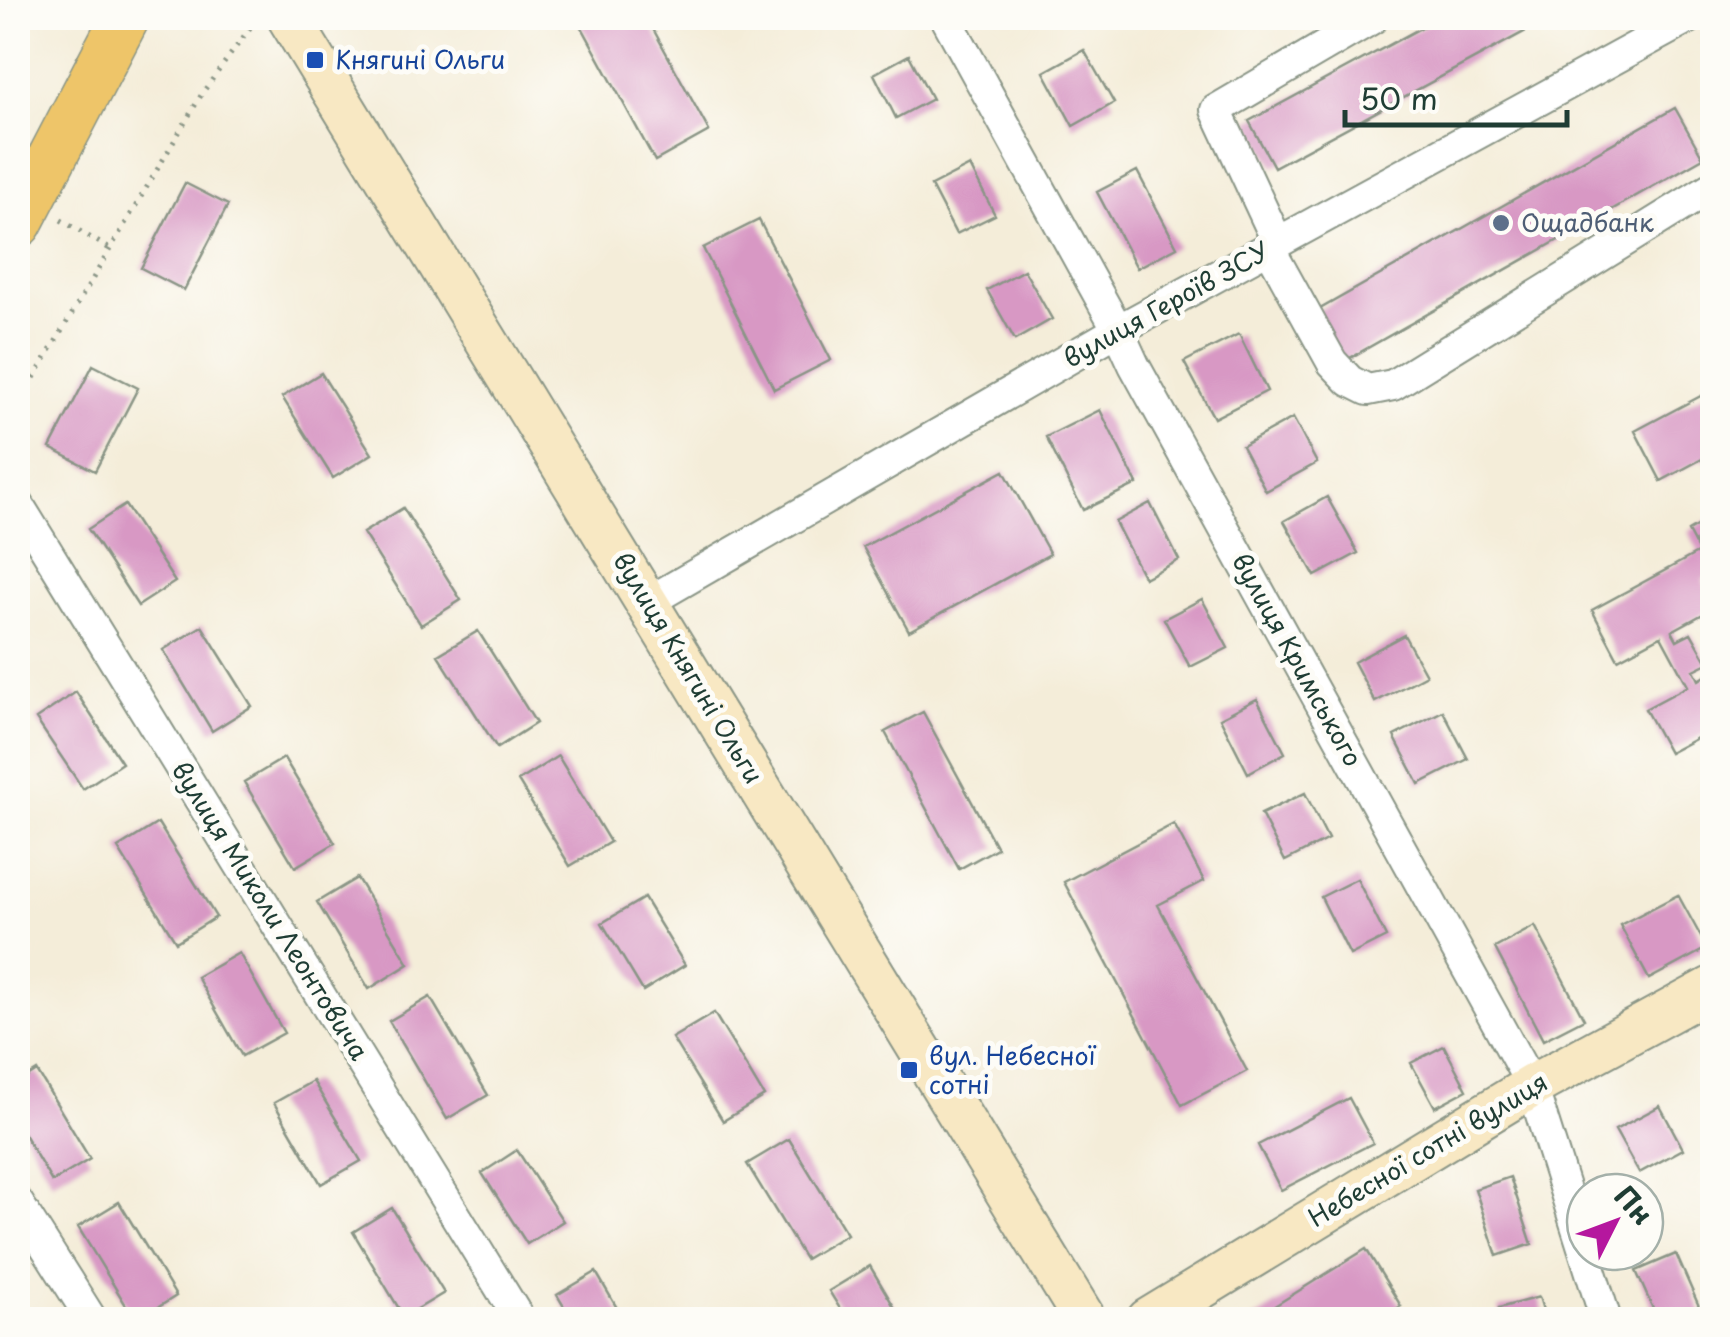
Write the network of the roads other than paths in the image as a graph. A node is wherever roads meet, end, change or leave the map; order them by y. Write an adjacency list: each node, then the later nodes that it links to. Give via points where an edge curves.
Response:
1 (125, 18): 7 (main road)
2 (288, 18): 11 (street, вулиця Княгині Ольги)
3 (946, 18): 9 (street, вулиця Кримського)
4 (1373, 18): 8 (street, via 1216,110)
5 (1689, 18): 8 (street, вулиця Героїв ЗСУ)
6 (1712, 187): 8 (street, via 1393,385 1368,390 1332,362)
7 (18, 223)
8 (1273, 245): 9 (street, вулиця Героїв ЗСУ)
9 (1118, 330): 11 (street, вулиця Героїв ЗСУ); 13 (street, вулиця Кримського)
10 (18, 504): 16 (street, вулиця Миколи Леонтовича)
11 (648, 602): 17 (street, вулиця Княгині Ольги)
12 (1712, 988): 13 (street, Небесної сотні вулиця)
13 (1532, 1086): 18 (street, Небесної сотні вулиця); 19 (street, вулиця Кримського)
14 (18, 1204): 15 (street)
15 (92, 1320)
16 (520, 1320)
17 (1086, 1320)
18 (1148, 1320)
19 (1606, 1320)

